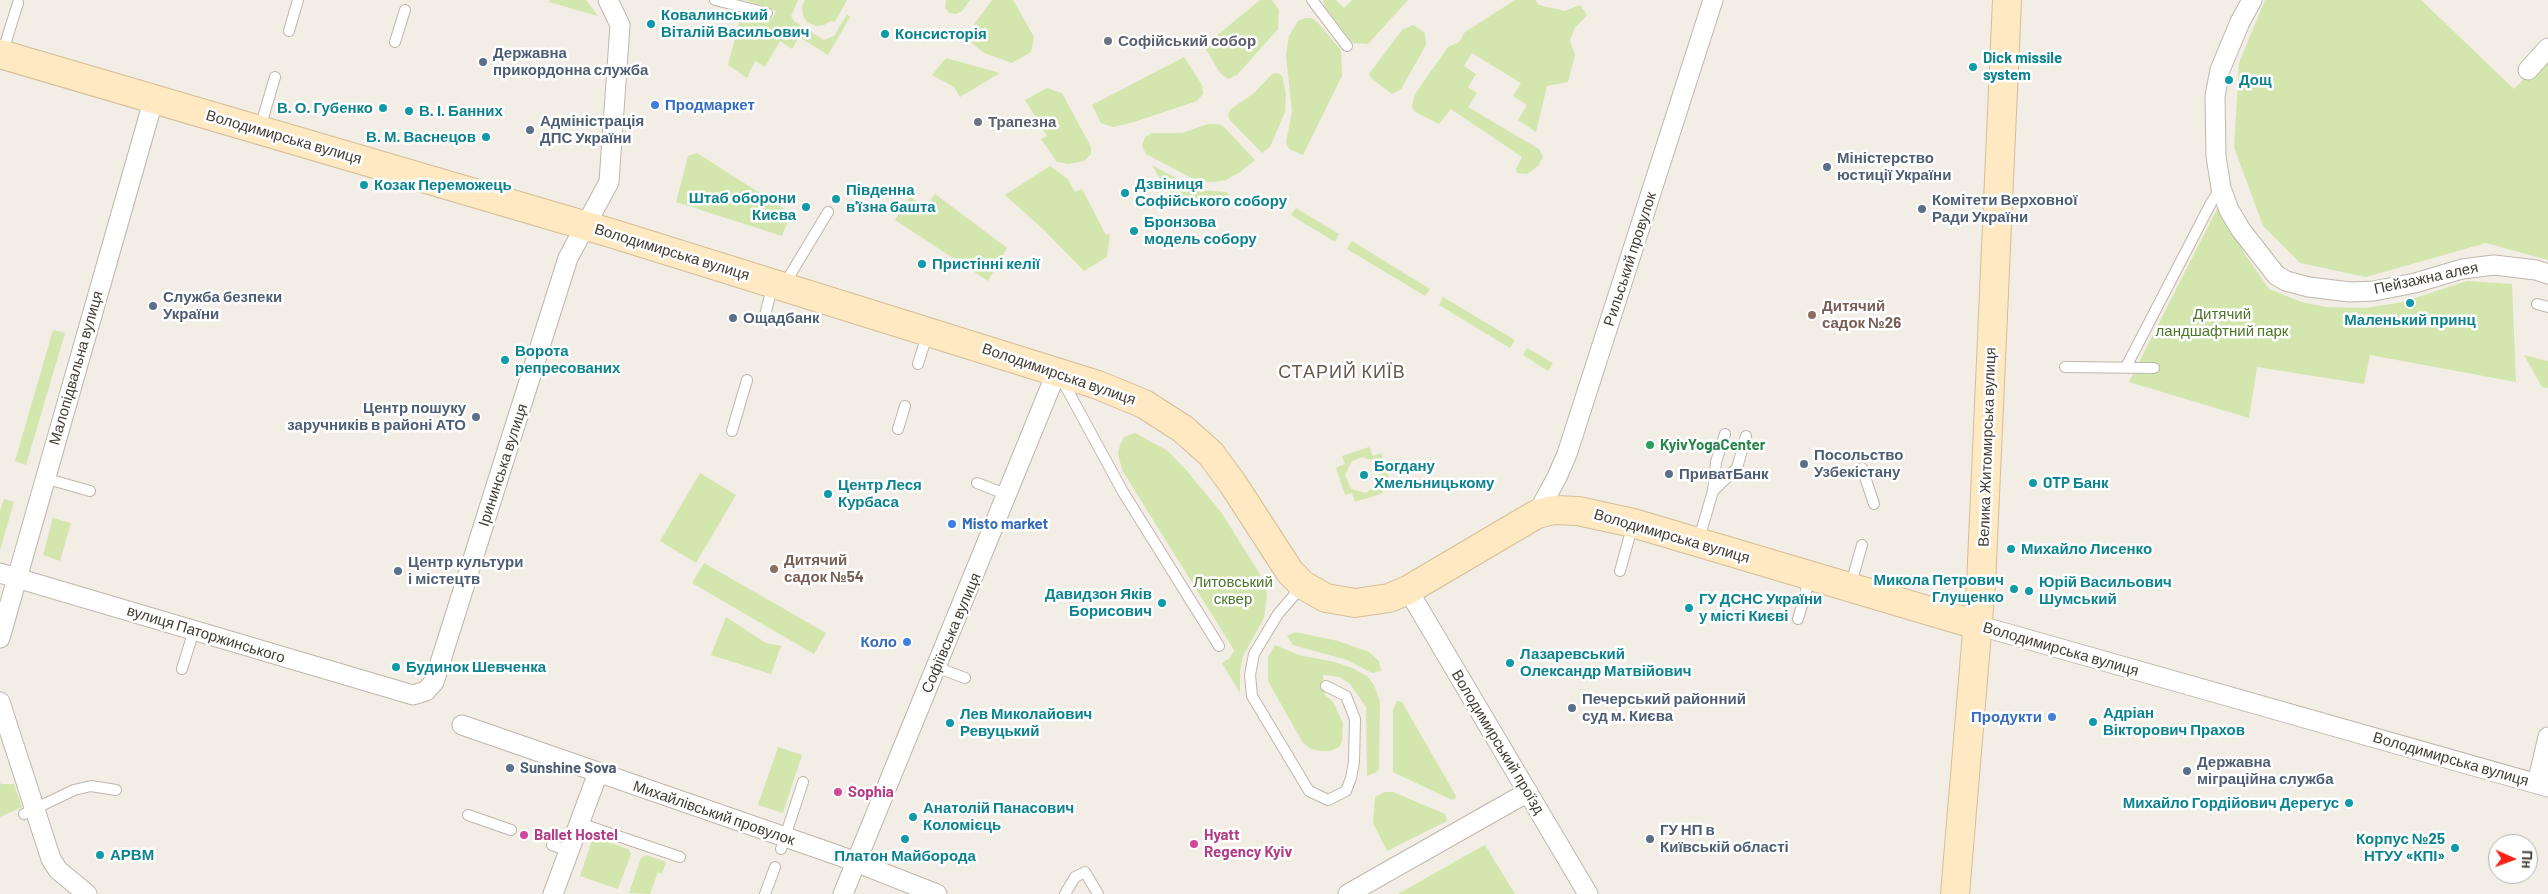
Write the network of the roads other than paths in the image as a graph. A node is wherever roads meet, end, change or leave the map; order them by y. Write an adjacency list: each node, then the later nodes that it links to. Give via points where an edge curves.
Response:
1 (298, 0): 11 (lane)
2 (715, 0): 10 (lane)
3 (1312, 0): 13 (lane)
4 (1713, 0): 47 (street, Рильський провулок, via 1567,454)
5 (2007, 0): 58 (main road, Велика Житомирська вулиця)
6 (2252, 0): 20 (street, Пейзажна алея, via 2220,70 2215,96 2214,124)
7 (613, 2): 22 (street, Ірининська вулиця, via 620,25 609,182)
8 (18, 3): 15 (lane)
9 (405, 10): 12 (lane)
10 (767, 13)
11 (289, 30)
12 (395, 42)
13 (1347, 46)
14 (2548, 48): 16 (street)
15 (1, 54): 18 (main road, Володимирська вулиця)
16 (2528, 70)
17 (275, 76): 19 (lane)
18 (154, 98): 19 (main road, Володимирська вулиця); 41 (street, Малопідвальна вулиця)
19 (260, 129): 22 (main road, Володимирська вулиця)
20 (2221, 188): 23 (street, Пейзажна алея, via 2241,230 2266,264 2276,275 2310,287 2374,291 2415,284 2462,269 2494,265); 31 (lane)
21 (828, 212): 24 (lane)
22 (586, 226): 24 (main road, Володимирська вулиця); 66 (street, Ірининська вулиця, via 568,258 434,682 426,691)
23 (2548, 274)
24 (778, 285): 27 (lane); 28 (main road, Володимирська вулиця)
25 (2537, 304): 26 (lane)
26 (2548, 307)
27 (764, 319)
28 (928, 331): 29 (lane); 33 (main road, Володимирська вулиця)
29 (918, 364)
30 (2065, 367): 31 (lane)
31 (2126, 368): 32 (lane)
32 (2154, 368)
33 (1057, 371): 45 (street, Софіївська вулиця); 54 (main road, Володимирська вулиця, via 1144,404 1184,429 1234,484 1290,572); 61 (lane, via 1123,492)
34 (747, 380): 37 (lane)
35 (905, 406): 36 (lane)
36 (898, 429)
37 (732, 431)
38 (1725, 434): 44 (lane, via 1716,462)
39 (1746, 436): 44 (lane, via 1737,468)
40 (1862, 468): 46 (lane)
41 (44, 478): 43 (lane); 52 (street, Малопідвальна вулиця)
42 (977, 483): 45 (lane)
43 (90, 491)
44 (1713, 491): 49 (lane)
45 (1008, 495): 62 (street, Софіївська вулиця)
46 (1874, 504)
47 (1537, 514): 48 (main road, Володимирська вулиця, via 1554,510 1578,511); 56 (main road, Володимирська вулиця)
48 (1633, 523): 49 (main road, Володимирська вулиця); 51 (lane)
49 (1698, 542): 53 (main road, Володимирська вулиця)
50 (1862, 545): 55 (lane)
51 (1620, 571)
52 (8, 575): 59 (street, вулиця Паторжинського); 60 (street, Малопідвальна вулиця)
53 (1811, 575): 55 (main road, Володимирська вулиця); 57 (lane)
54 (1303, 586): 56 (main road, Володимирська вулиця, via 1342,602 1390,598); 65 (lane, via 1278,614 1254,654 1250,675 1252,696 1308,791 1328,800 1346,791 1351,778 1355,719 1346,696)
55 (1850, 587): 58 (main road, Володимирська вулиця)
56 (1408, 590): 74 (street, Володимирський проїзд)
57 (1798, 619)
58 (1977, 625): 72 (street, Володимирська вулиця); 92 (main road, Велика Житомирська вулиця)
59 (194, 630): 63 (lane); 66 (street, вулиця Паторжинського)
60 (0, 638)
61 (1219, 646)
62 (936, 667): 64 (lane); 81 (street, Софіївська вулиця)
63 (182, 669)
64 (964, 678)
65 (1326, 686)
66 (413, 695)
67 (0, 702): 75 (street)
68 (462, 725): 70 (street, Михайлівський провулок)
69 (2548, 737): 72 (street)
70 (598, 773): 77 (street); 79 (street, Михайлівський провулок)
71 (803, 782): 79 (lane)
72 (2542, 785)
73 (116, 790): 75 (lane, via 91,786 74,790)
74 (1528, 792): 90 (street); 91 (street, Володимирський проїзд)
75 (28, 811): 83 (street, via 58,870)
76 (468, 815): 78 (lane)
77 (579, 822): 80 (lane); 84 (street, via 560,848)
78 (512, 830)
79 (783, 843): 81 (street, Михайлівський провулок)
80 (680, 858)
81 (857, 863): 86 (street, Софіївська вулиця); 87 (street, Михайлівський провулок)
82 (775, 867): 85 (lane)
83 (87, 894)
84 (553, 894)
85 (764, 894)
86 (843, 894)
87 (937, 894)
88 (1065, 894): 89 (lane, via 1075,877 1085,872)
89 (1098, 894)
90 (1348, 894)
91 (1588, 894)
92 (1955, 894)

